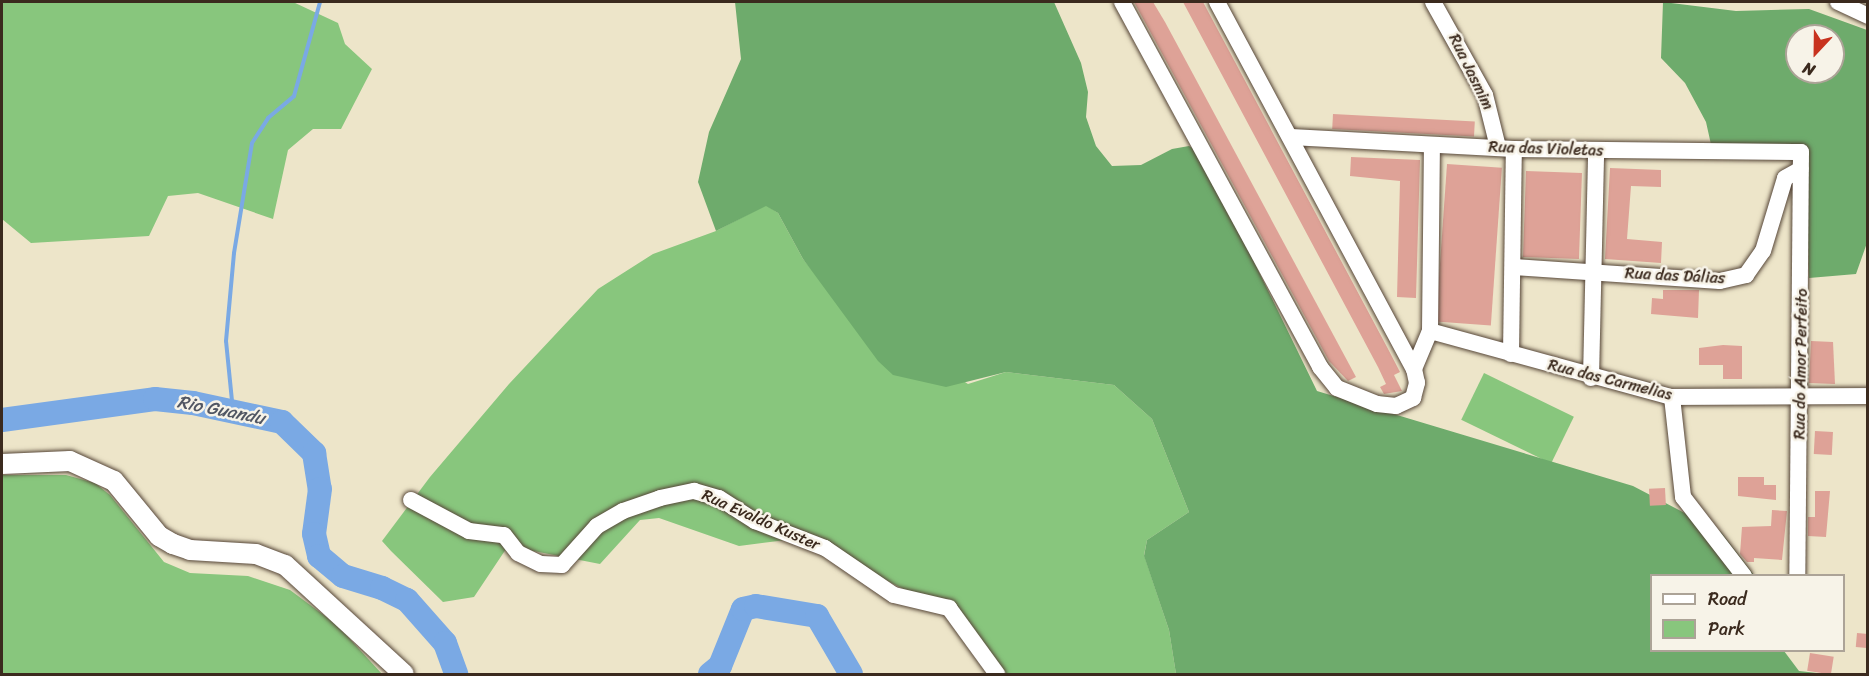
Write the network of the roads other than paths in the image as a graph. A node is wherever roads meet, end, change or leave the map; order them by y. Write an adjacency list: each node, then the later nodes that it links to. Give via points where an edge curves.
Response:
1 (1122, 2): 16 (street, via 1330,381 1349,395 1396,406 1406,404 1416,392)
2 (1217, 2): 6 (street)
3 (1433, 2): 8 (street, Rua Jasmim, via 1485,95)
4 (1838, 2): 5 (street)
5 (1868, 16)
6 (1291, 137): 7 (street, Rua das Violetas); 16 (street)
7 (1432, 145): 8 (street, Rua das Violetas); 14 (street)
8 (1506, 148): 9 (street, Rua das Violetas); 12 (street, Rua Jasmim)
9 (1596, 151): 10 (street, Rua das Violetas); 13 (street)
10 (1801, 152): 11 (street, Rua do Amor Perfeito)
11 (1801, 169): 13 (street, Rua das Dálias, via 1785,178 1763,251 1746,274 1720,281); 18 (street, Rua do Amor Perfeito)
12 (1514, 267): 13 (street, Rua das Dálias); 15 (street, Rua Jasmim)
13 (1594, 271): 17 (street)
14 (1430, 331): 15 (street, Rua das Carmelias); 16 (street)
15 (1511, 354): 17 (street, Rua das Carmelias)
16 (1414, 369)
17 (1591, 378): 20 (street, Rua das Carmelias)
18 (1800, 396): 19 (street, Rua das Carmelias); 20 (street, Rua das Carmelias); 24 (street, Rua do Amor Perfeito)
19 (1868, 396)
20 (1672, 397): 23 (street, via 1683,497)
21 (2, 464): 25 (street, via 41,459 70,461 114,481 159,536 173,544 190,550 256,554 285,565)
22 (411, 500): 26 (street, Rua Evaldo Kuster, via 469,531 504,535 518,553 541,564 562,565 597,526 622,511 694,491 719,498 755,521 825,548 894,594 949,608)
23 (1742, 574)
24 (1797, 574)
25 (404, 675)
26 (997, 675)

